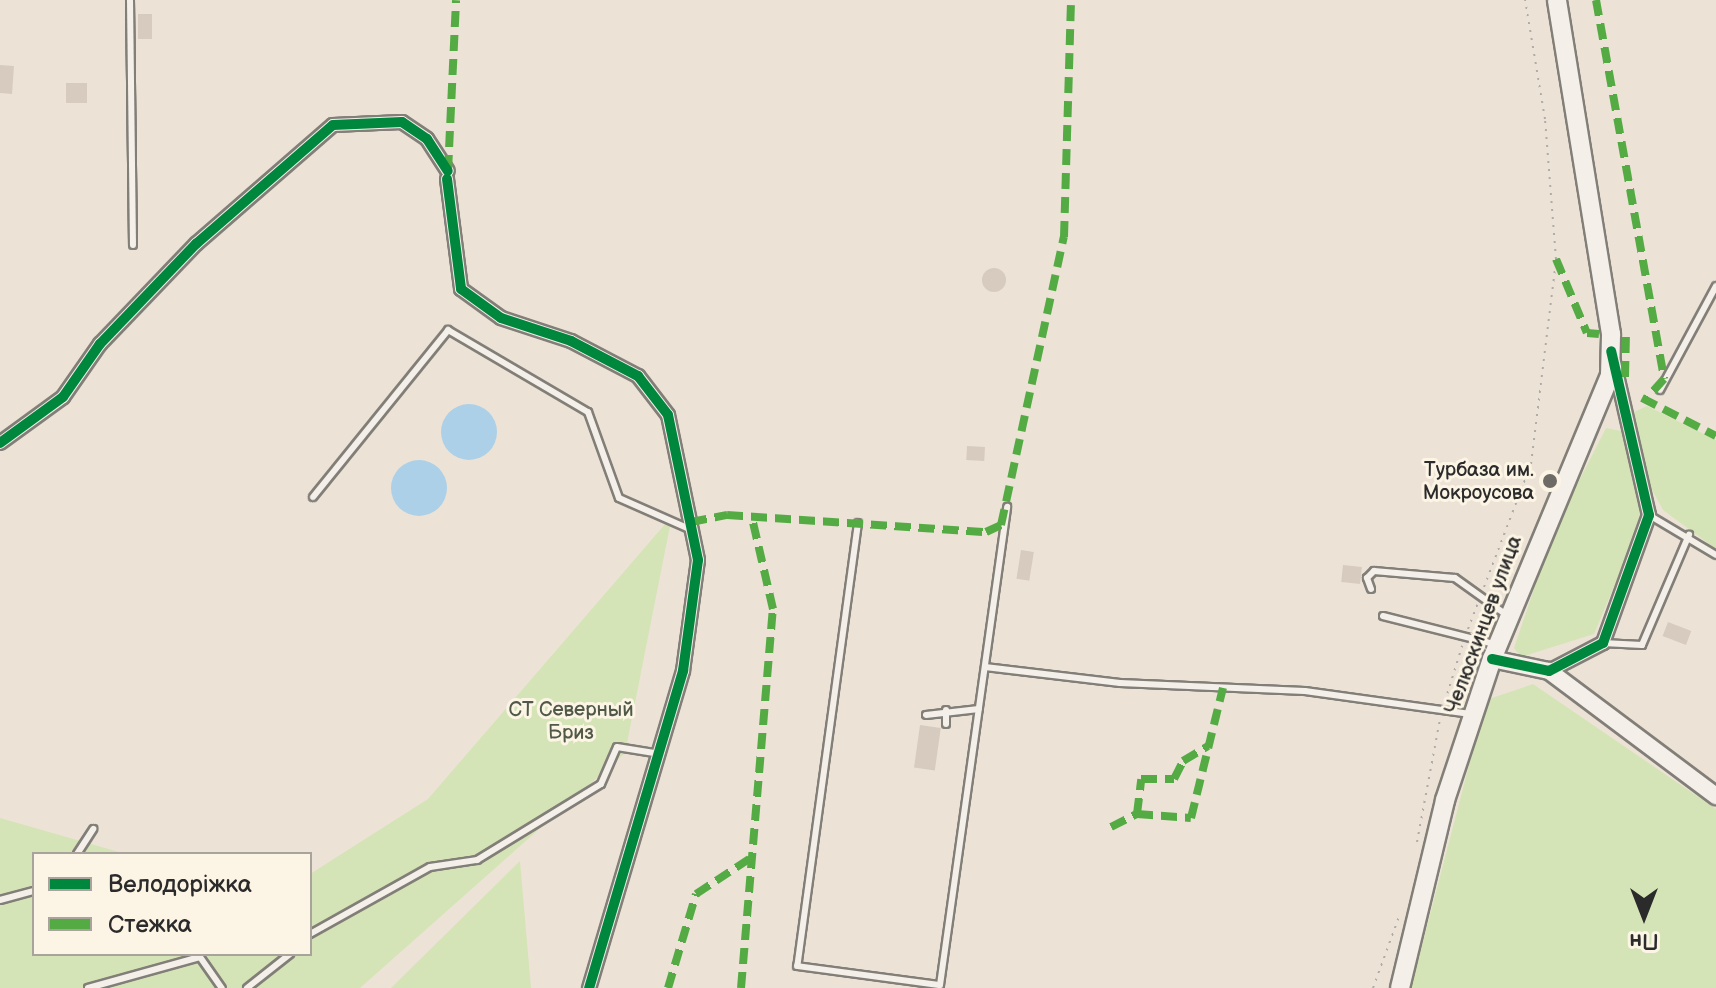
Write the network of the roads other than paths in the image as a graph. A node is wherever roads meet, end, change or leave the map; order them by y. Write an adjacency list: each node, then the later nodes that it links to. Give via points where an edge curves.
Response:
1 (130, 0): 3 (lane)
2 (1557, 0): 5 (main road, Челюскинцев улица)
3 (133, 245)
4 (1716, 286): 6 (lane)
5 (1611, 351): 10 (street); 17 (main road, Челюскинцев улица, via 1602,404)
6 (1660, 390)
7 (0, 443): 12 (street, via 63,397 100,344 280,163 333,125 402,122 427,139 448,175 461,289 501,318 571,341 638,376 668,415)
8 (313, 497): 12 (lane, via 448,330 588,412 619,498)
9 (1007, 507): 20 (lane)
10 (1649, 515): 13 (lane); 18 (street)
11 (858, 523): 22 (lane, via 797,966 940,985)
12 (692, 530): 27 (street, via 698,560 683,671)
13 (1689, 535): 14 (lane); 18 (lane, via 1642,645)
14 (1716, 555)
15 (1371, 589): 17 (lane, via 1367,578 1385,570 1455,578 1482,592)
16 (1383, 616): 19 (lane, via 1467,633)
17 (1508, 616): 19 (main road, Челюскинцев улица)
18 (1603, 643): 21 (street)
19 (1495, 652): 21 (street); 25 (main road, Челюскинцев улица)
20 (985, 667): 22 (lane); 25 (lane, via 1444,706)
21 (1549, 671): 28 (street)
22 (979, 709): 23 (lane)
23 (946, 710): 24 (lane); 26 (lane)
24 (926, 715)
25 (1473, 715): 39 (main road, Челюскинцев улица, via 1445,800)
26 (946, 724)
27 (660, 754): 33 (lane, via 617,747 601,784 477,860 430,867); 38 (street)
28 (1716, 796)
29 (93, 829): 30 (lane)
30 (78, 852)
31 (32, 892): 32 (lane)
32 (0, 900)
33 (312, 933)
34 (287, 956): 37 (lane)
35 (88, 988): 36 (lane, via 200,957)
36 (222, 988)
37 (247, 988)
38 (589, 988)
39 (1400, 988)

